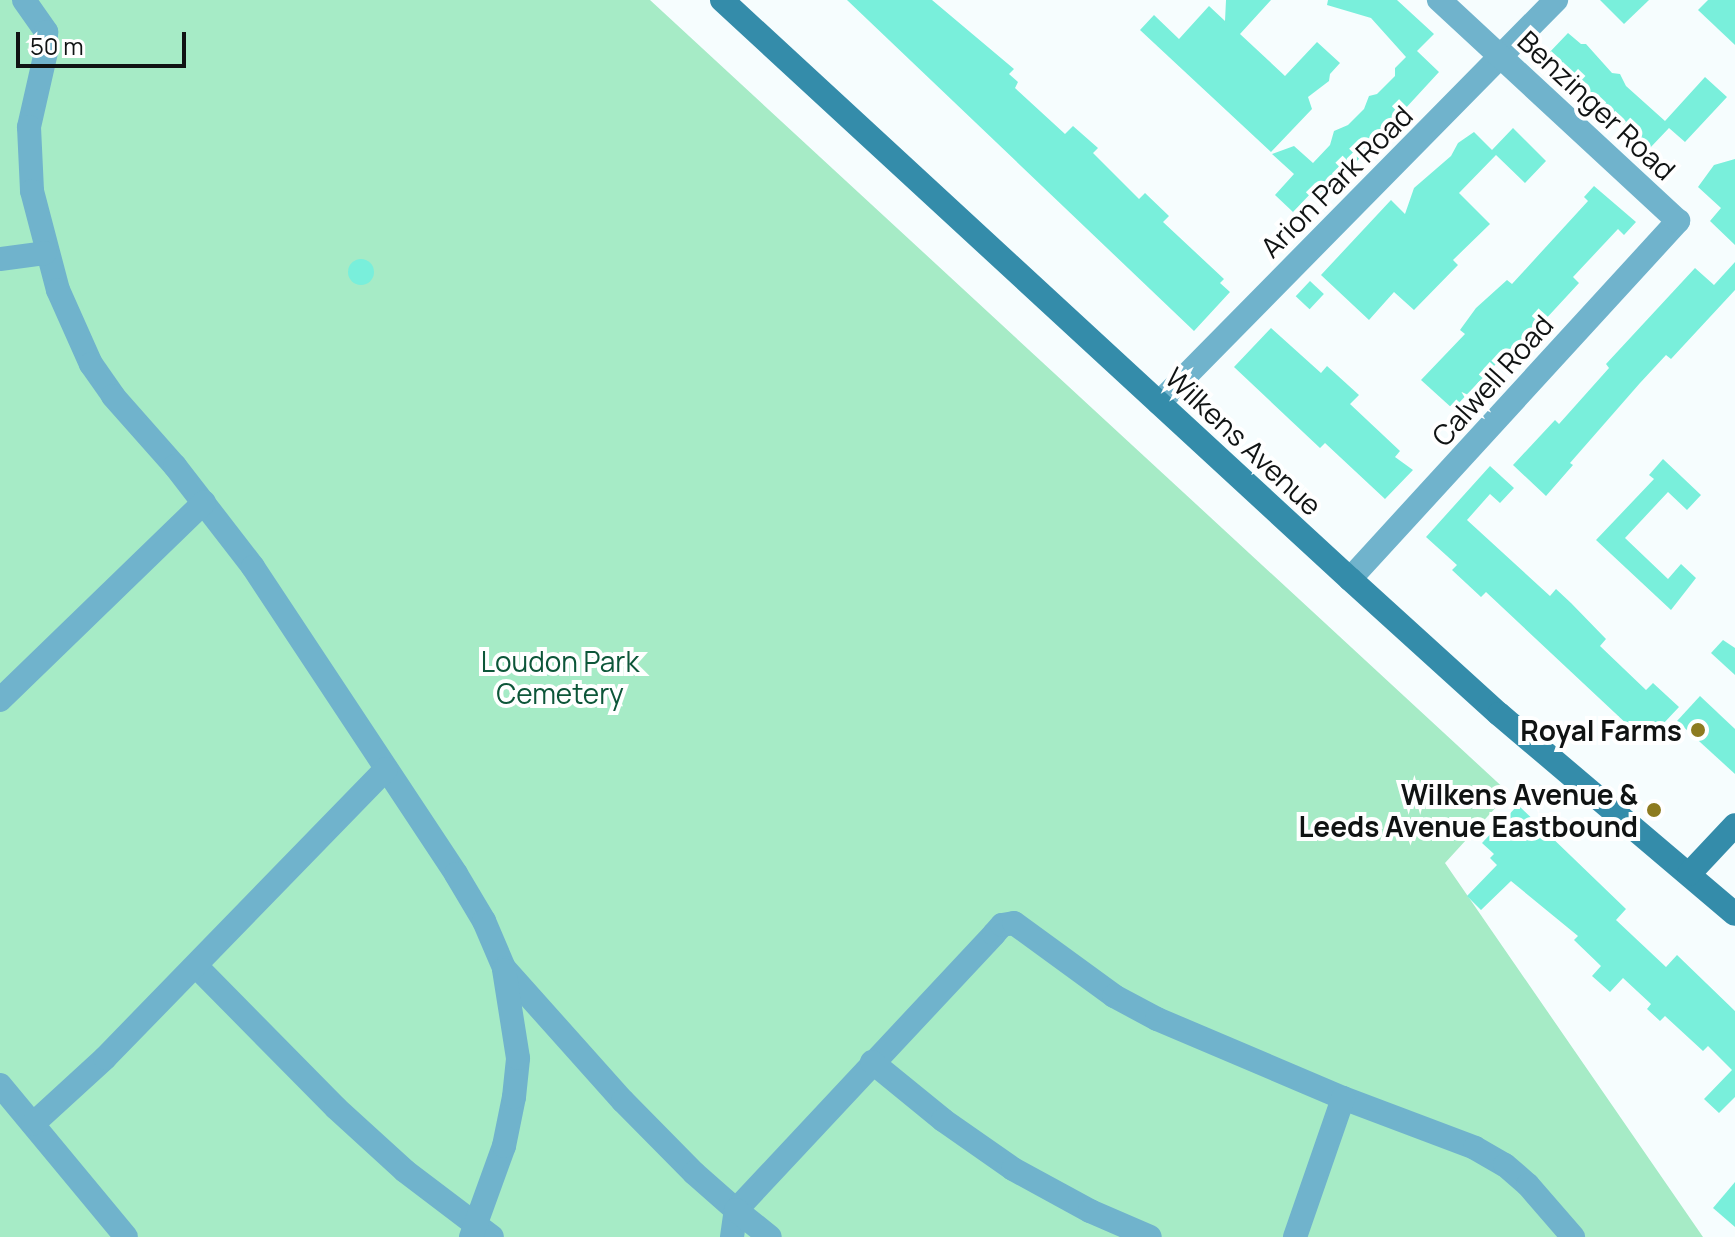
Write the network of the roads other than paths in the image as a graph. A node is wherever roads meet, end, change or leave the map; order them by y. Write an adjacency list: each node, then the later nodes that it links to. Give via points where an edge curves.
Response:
1 (24, 0): 7 (street, via 46,32 29,127 32,191)
2 (722, 0): 9 (main road, Wilkens Avenue)
3 (1439, 0): 5 (street, Benzinger Road)
4 (1556, 0): 5 (street, Arion Park Road)
5 (1500, 56): 6 (street, Benzinger Road); 9 (street, Arion Park Road)
6 (1678, 221): 11 (street, Calwell Road)
7 (45, 253): 8 (street); 10 (street, via 91,364)
8 (0, 259)
9 (1159, 403): 11 (main road, Wilkens Avenue)
10 (204, 502): 12 (street); 13 (street)
11 (1350, 579): 15 (main road, Wilkens Avenue, via 1499,714)
12 (0, 700)
13 (386, 769): 17 (street); 18 (street, via 470,898)
14 (1735, 825): 15 (main road)
15 (1689, 874): 16 (main road, Wilkens Avenue)
16 (1735, 914)
17 (196, 966): 22 (street); 24 (street, via 336,1108)
18 (504, 968): 23 (street, via 623,1101); 24 (street, via 518,1058 504,1146)
19 (872, 1062): 21 (street, via 1002,925 1014,923 1114,996 1157,1019); 23 (street); 28 (street, via 1013,1169)
20 (0, 1085): 22 (street)
21 (1343, 1098): 29 (street); 30 (street, via 1475,1148 1505,1165)
22 (33, 1124): 25 (street)
23 (736, 1210): 26 (street); 27 (street)
24 (480, 1233)
25 (126, 1237)
26 (732, 1237)
27 (770, 1237)
28 (1150, 1237)
29 (1295, 1237)
30 (1573, 1237)

